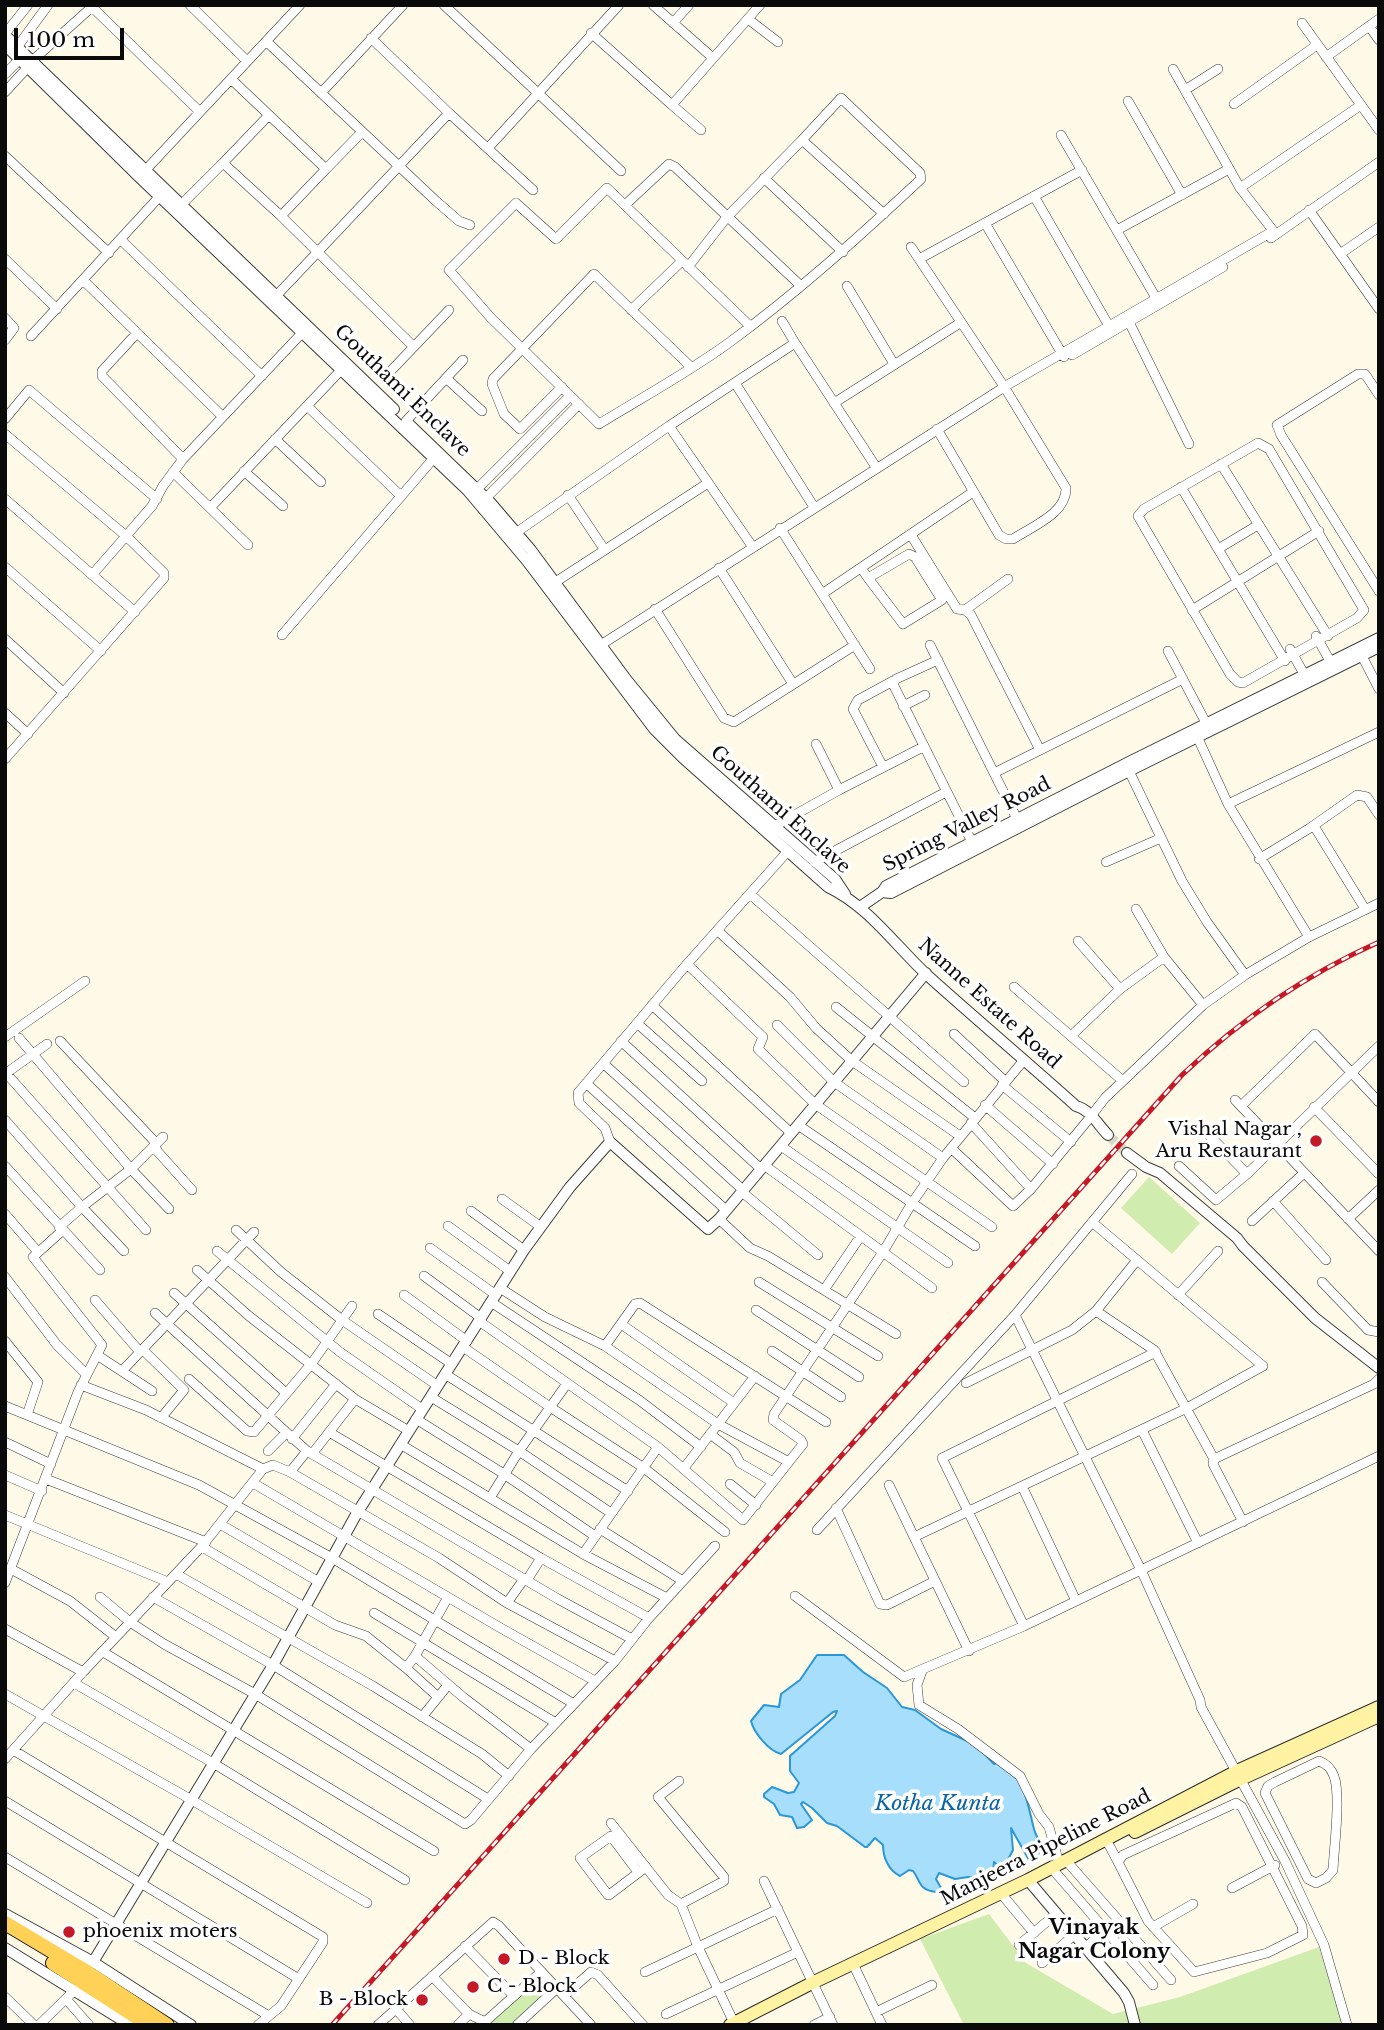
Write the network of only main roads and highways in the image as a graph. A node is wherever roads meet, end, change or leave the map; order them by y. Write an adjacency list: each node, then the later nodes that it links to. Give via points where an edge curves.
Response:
1 (1379, 1706): 3 (main road, Manjeera Pipeline Road)
2 (1379, 1716): 3 (main road, Manjeera Pipeline Road)
3 (1240, 1776): 4 (main road, Manjeera Pipeline Road)
4 (1143, 1824): 5 (main road, Manjeera Pipeline Road); 5 (main road, Manjeera Pipeline Road)
5 (1061, 1867): 6 (main road, Manjeera Pipeline Road)
6 (1029, 1882): 10 (main road, Manjeera Pipeline Road); 10 (main road, Manjeera Pipeline Road, via 922,1939)
7 (5, 1923): 9 (main road)
8 (5, 1933): 9 (main road)
9 (24, 1939): 12 (main road); 13 (main road)
10 (814, 1985): 11 (main road, Manjeera Pipeline Road)
11 (735, 2024)
12 (149, 2025)
13 (167, 2025)

